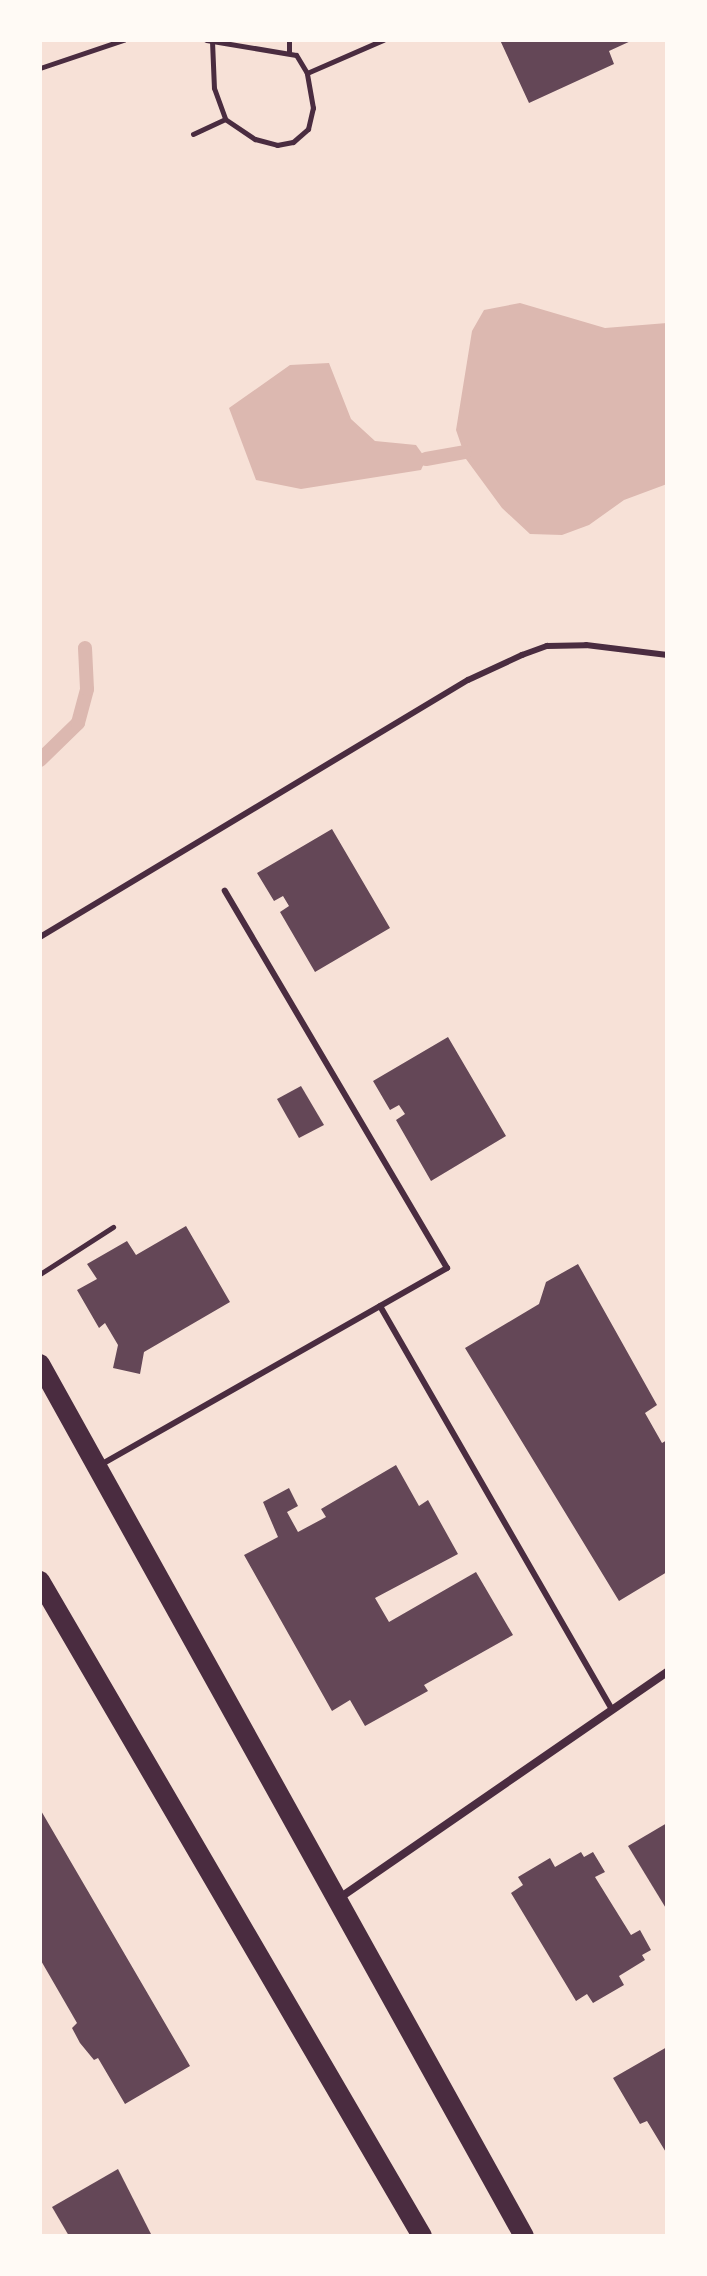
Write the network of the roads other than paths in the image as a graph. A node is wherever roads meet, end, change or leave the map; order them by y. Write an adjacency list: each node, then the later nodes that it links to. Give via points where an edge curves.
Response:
1 (667, 655): 3 (lane, via 586,645 547,646 522,655 468,680)
2 (225, 891): 4 (lane, via 447,1268)
3 (40, 937)
4 (380, 1306): 6 (lane); 9 (lane)
5 (40, 1364): 6 (main road)
6 (98, 1466): 10 (main road)
7 (40, 1581): 11 (main road)
8 (667, 1672): 9 (street)
9 (612, 1710): 10 (street)
10 (338, 1899): 12 (main road)
11 (422, 2236)
12 (524, 2236)

